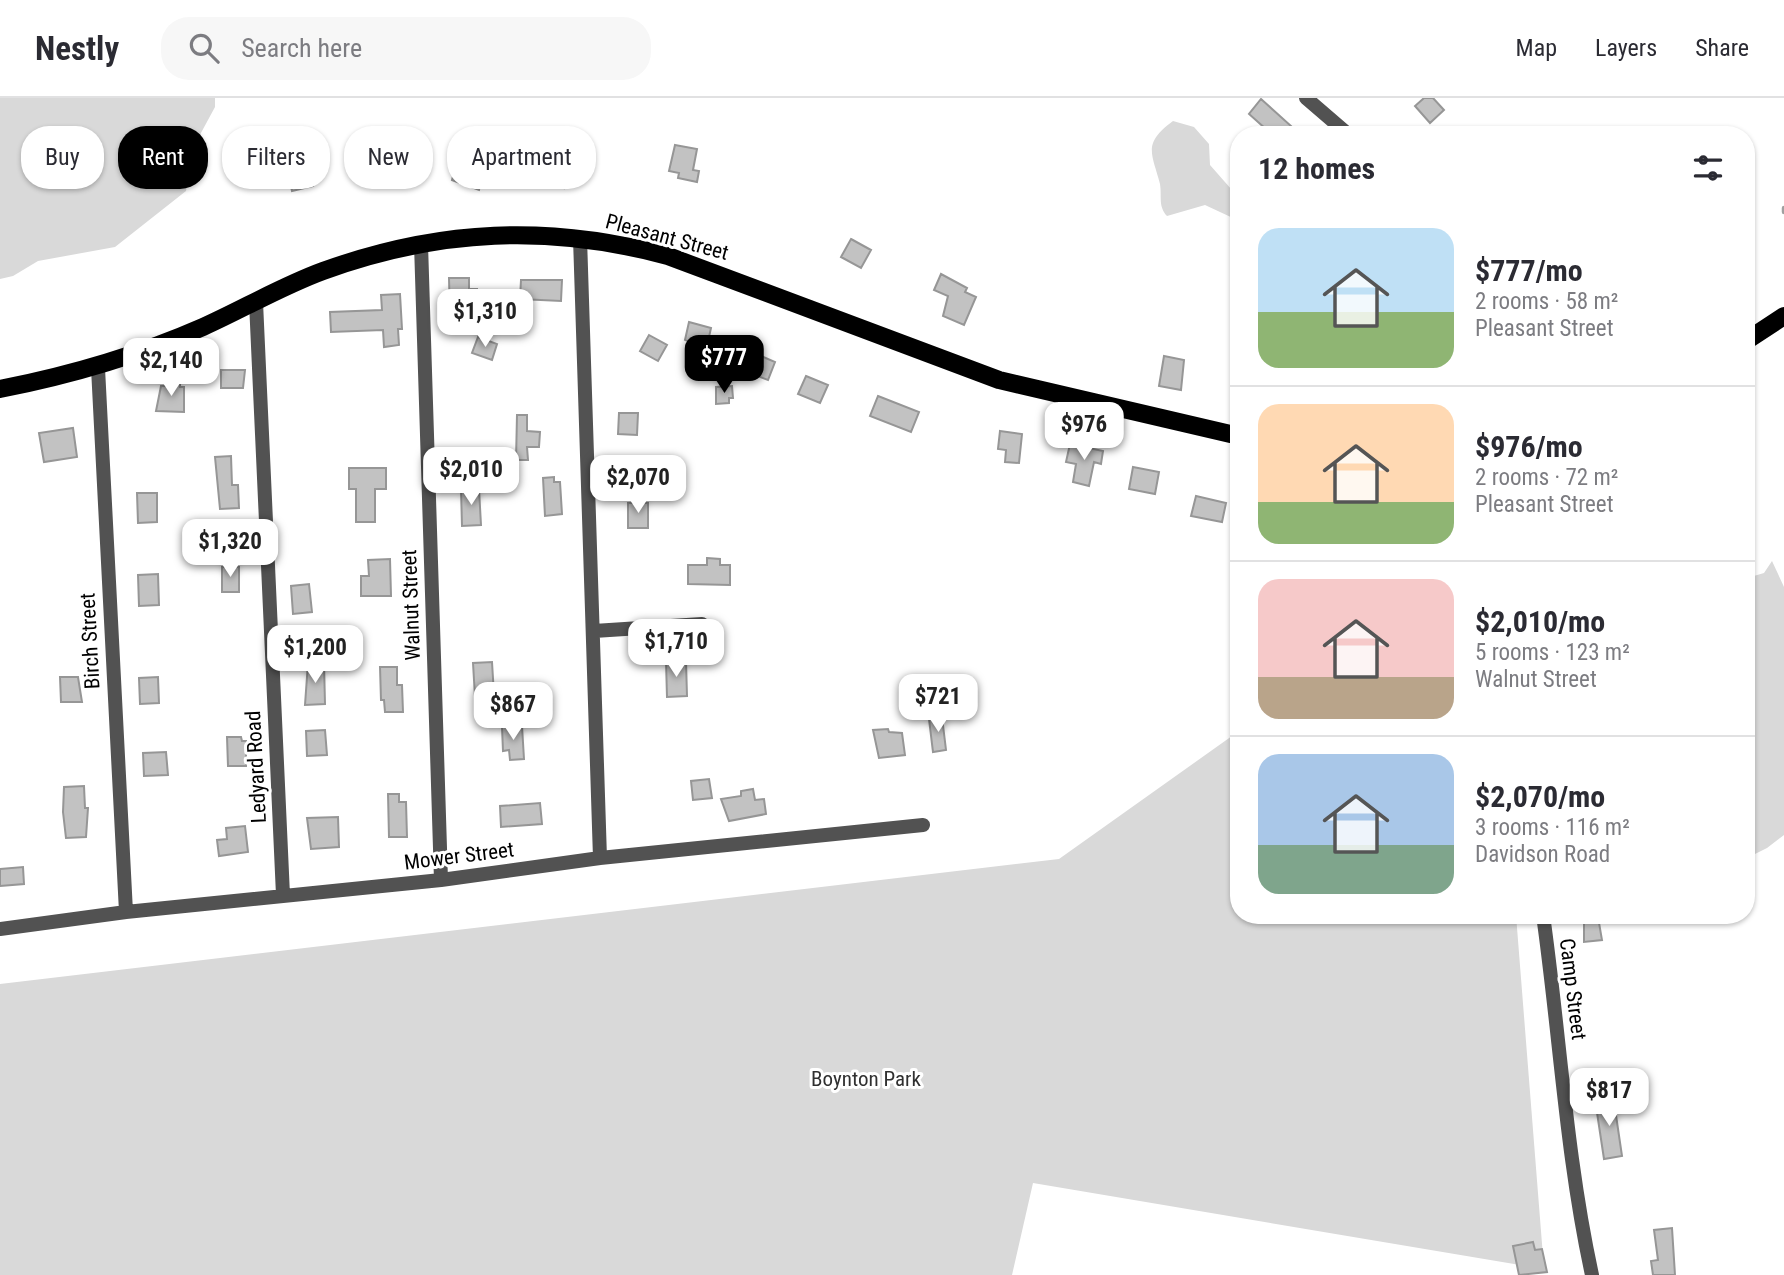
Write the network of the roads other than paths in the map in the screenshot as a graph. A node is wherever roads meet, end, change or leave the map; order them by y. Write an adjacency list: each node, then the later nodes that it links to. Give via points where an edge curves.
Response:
1 (1306, 98): 2 (street)
2 (1339, 126)
3 (580, 238): 4 (main road, Pleasant Street, via 484,235); 10 (main road, Pleasant Street, via 623,244 731,278 999,380); 12 (street)
4 (421, 244): 5 (main road, Pleasant Street, via 321,271); 15 (street, Walnut Street)
5 (256, 302): 8 (main road, Pleasant Street); 16 (street, Ledyard Road)
6 (1784, 316): 7 (main road)
7 (1755, 335)
8 (98, 368): 9 (main road, Pleasant Street); 17 (street, Birch Street)
9 (0, 389)
10 (1230, 434)
11 (702, 624): 12 (street)
12 (594, 631): 14 (street)
13 (923, 825): 14 (street, Mower Street)
14 (600, 858): 15 (street, Mower Street)
15 (441, 880): 16 (street, Mower Street)
16 (283, 895): 17 (street, Mower Street)
17 (126, 912): 19 (street, Mower Street)
18 (1544, 924): 20 (street, Camp Street, via 1566,1119)
19 (0, 929)
20 (1592, 1275)

